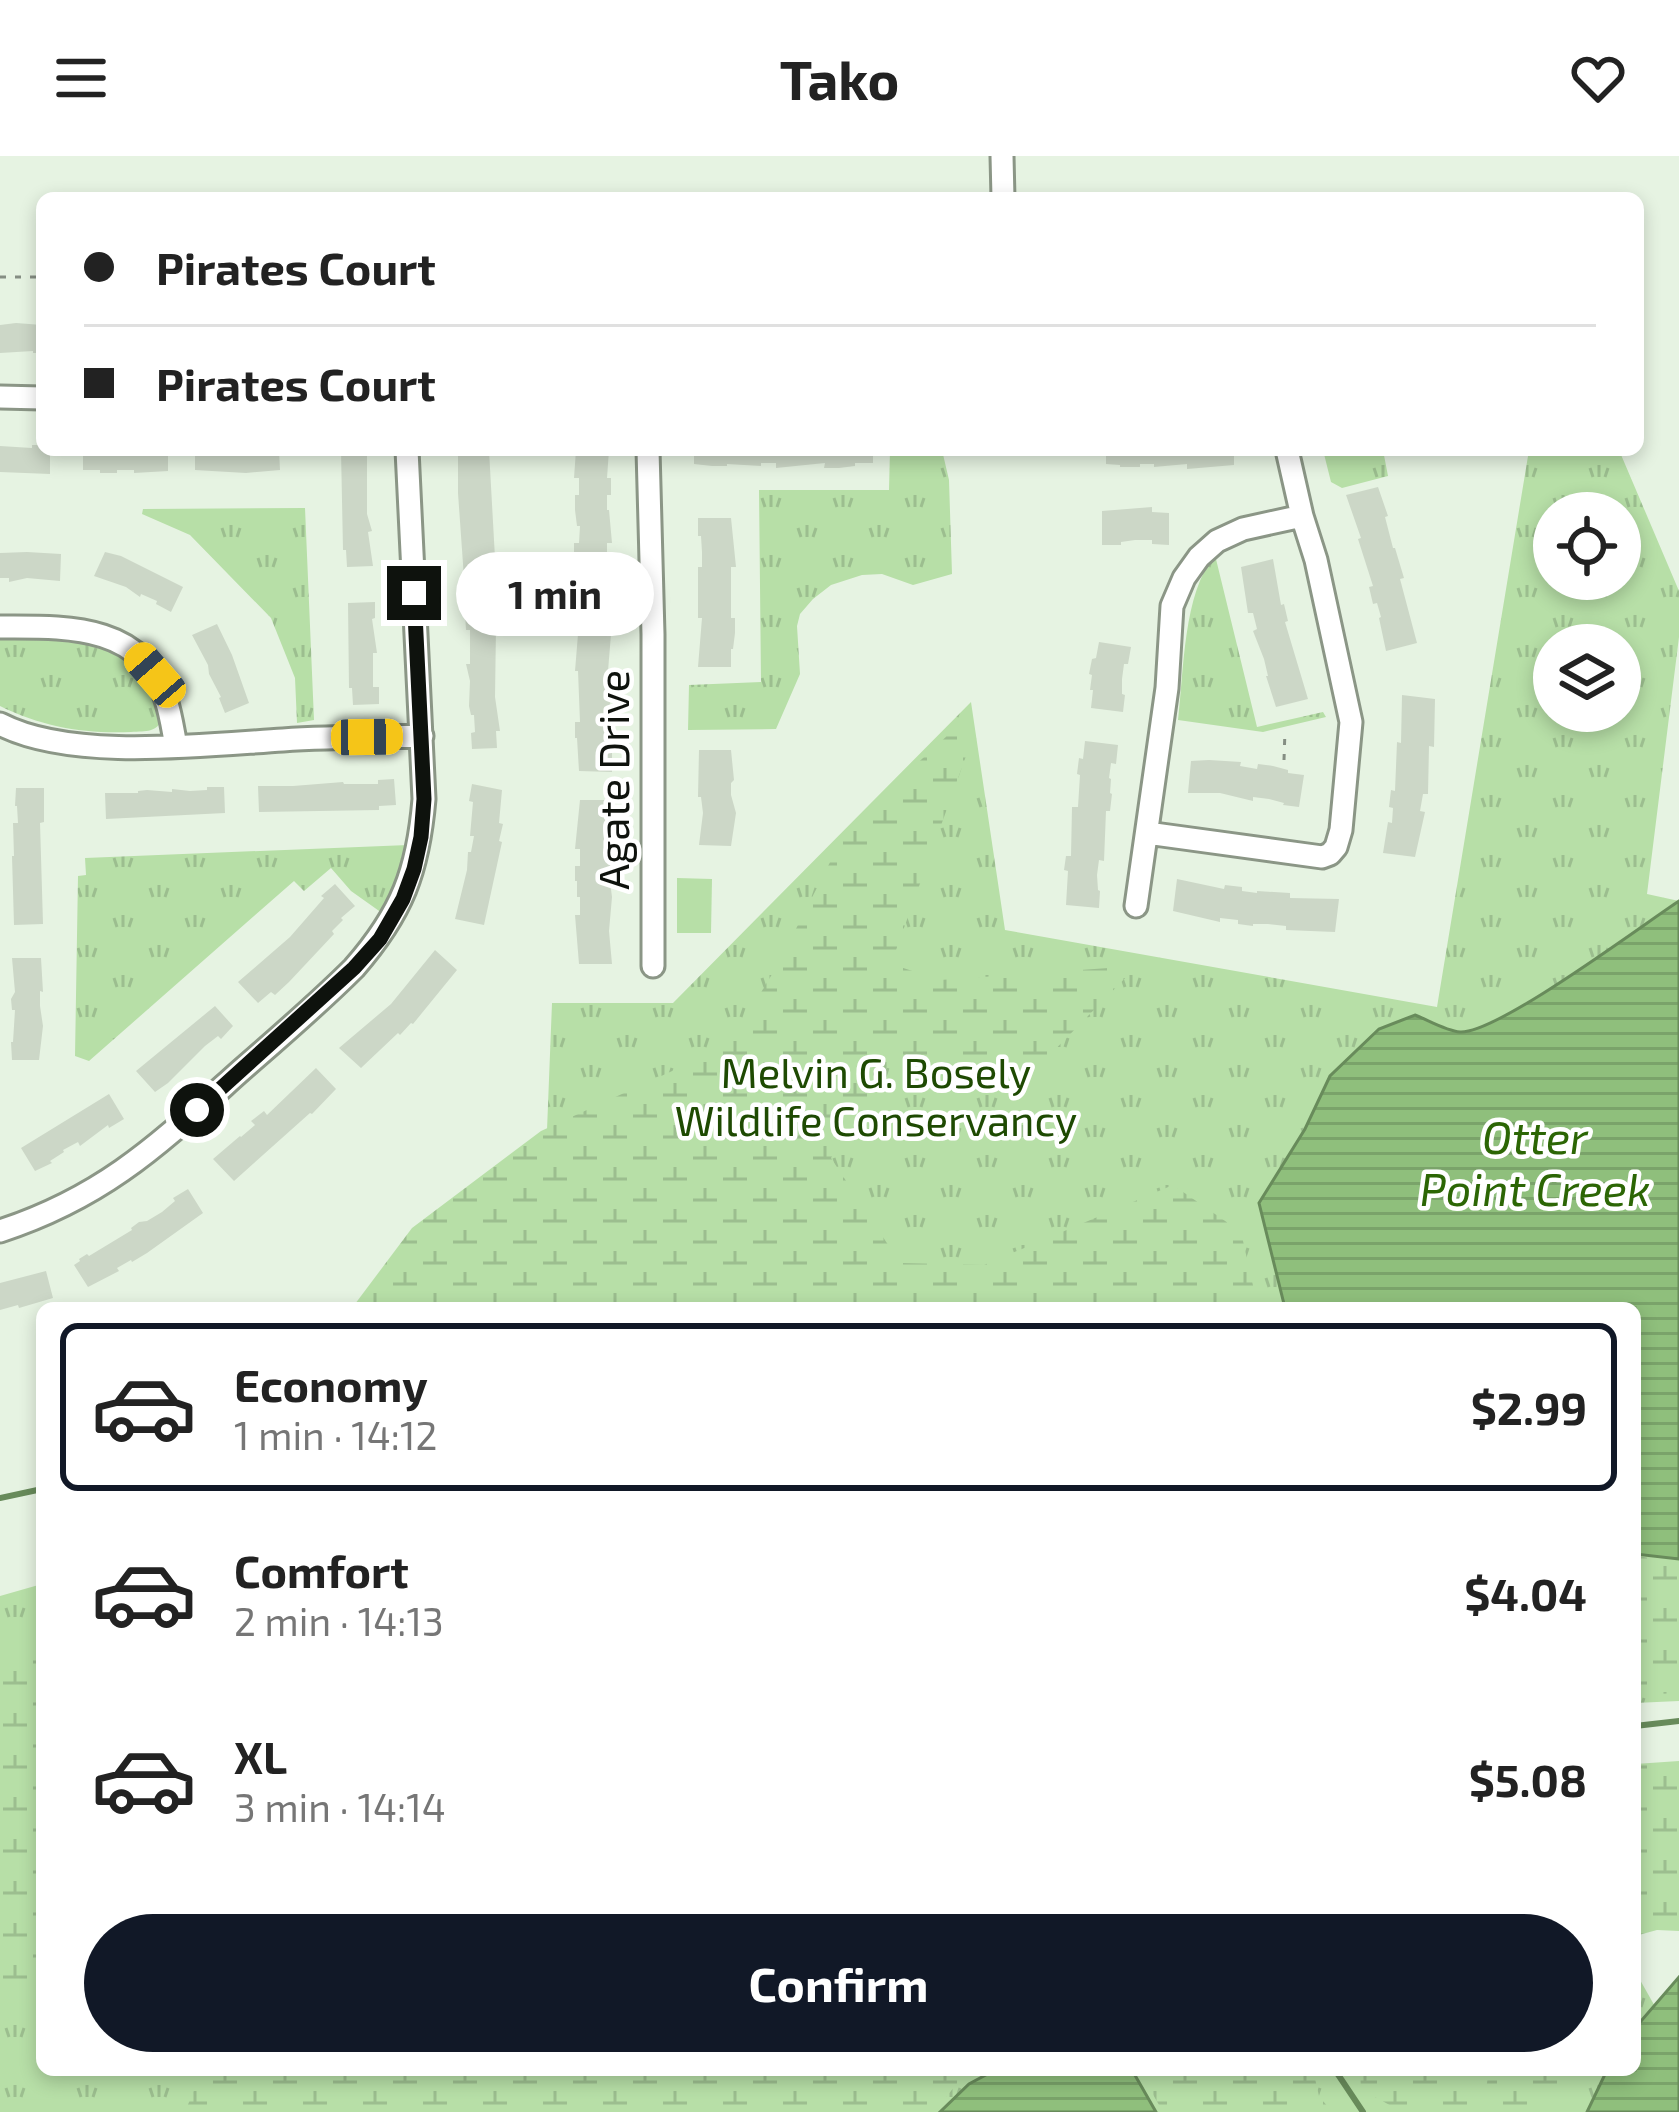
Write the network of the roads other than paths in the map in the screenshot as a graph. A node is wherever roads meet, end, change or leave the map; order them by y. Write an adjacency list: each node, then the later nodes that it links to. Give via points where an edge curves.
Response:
1 (1002, 156): 2 (street)
2 (1003, 192)
3 (0, 397): 4 (street)
4 (36, 398)
5 (407, 456): 11 (street)
6 (648, 456): 15 (street, Agate Drive)
7 (1288, 456): 8 (street)
8 (1302, 516): 13 (street, via 1217,541 1184,578 1172,606); 13 (street, via 1351,722 1336,847 1322,856)
9 (0, 627): 12 (street, via 78,628 128,649 155,675)
10 (0, 724): 12 (street, via 68,744)
11 (422, 736): 12 (street); 16 (street, via 418,853 380,939 121,1174)
12 (176, 746)
13 (1147, 833): 14 (street)
14 (1136, 906)
15 (653, 966)
16 (0, 1232)

